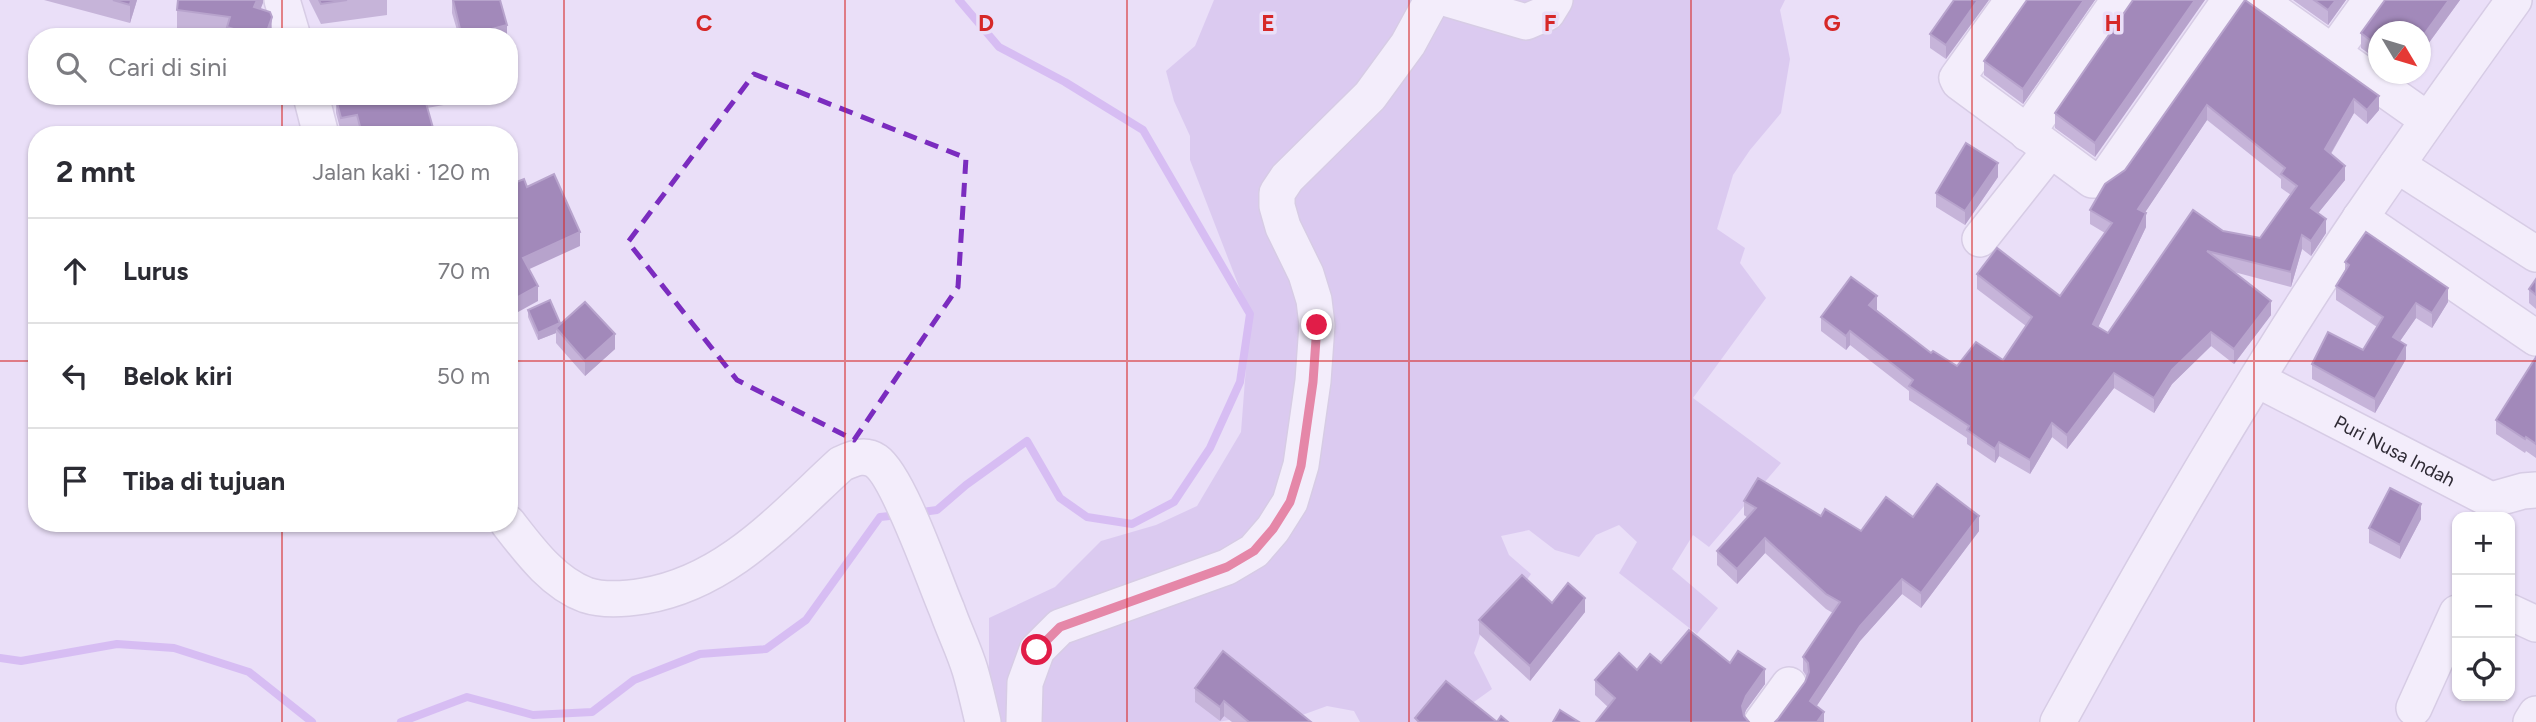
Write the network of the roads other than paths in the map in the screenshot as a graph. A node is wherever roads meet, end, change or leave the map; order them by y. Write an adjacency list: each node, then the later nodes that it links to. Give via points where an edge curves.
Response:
1 (282, 0): 11 (street)
2 (1432, 0): 33 (street, via 1408,44 1370,96 1277,193 1283,227 1314,300 1317,325 1301,466 1290,502 1254,551 1227,567 1060,627 1037,650 1025,682)
3 (1451, 0): 4 (street, via 1526,22 1548,13)
4 (1555, 0)
5 (2013, 0): 16 (street, via 1957,78)
6 (2119, 0): 16 (street)
7 (2230, 0): 16 (street, via 2105,177 2092,180)
8 (2371, 0): 12 (street)
9 (2514, 0): 14 (street)
10 (2269, 3): 12 (street)
11 (290, 28)
12 (2332, 54): 14 (street)
13 (313, 105): 15 (street)
14 (2428, 120): 17 (street)
15 (319, 126)
16 (2037, 141): 19 (street, via 2041,162)
17 (2398, 165): 18 (street); 20 (street)
18 (2360, 218): 21 (street); 22 (street)
19 (1980, 239)
20 (2536, 254)
21 (2536, 338)
22 (2258, 380): 24 (street, Puri Nusa Indah); 35 (street, via 2136,580)
23 (2536, 490): 24 (street, Puri Nusa Indah, via 2523,491)
24 (2489, 508)
25 (515, 532): 32 (street, via 560,580 586,595 632,598 684,587 735,559 841,464 864,456 873,459 897,491 917,535 970,668)
26 (2515, 614): 28 (street)
27 (2452, 624): 30 (street)
28 (2536, 624)
29 (1789, 685): 34 (street)
30 (2414, 708)
31 (2536, 714): 36 (street)
32 (983, 722)
33 (1024, 722)
34 (1762, 722)
35 (2057, 722)
36 (2531, 722)

